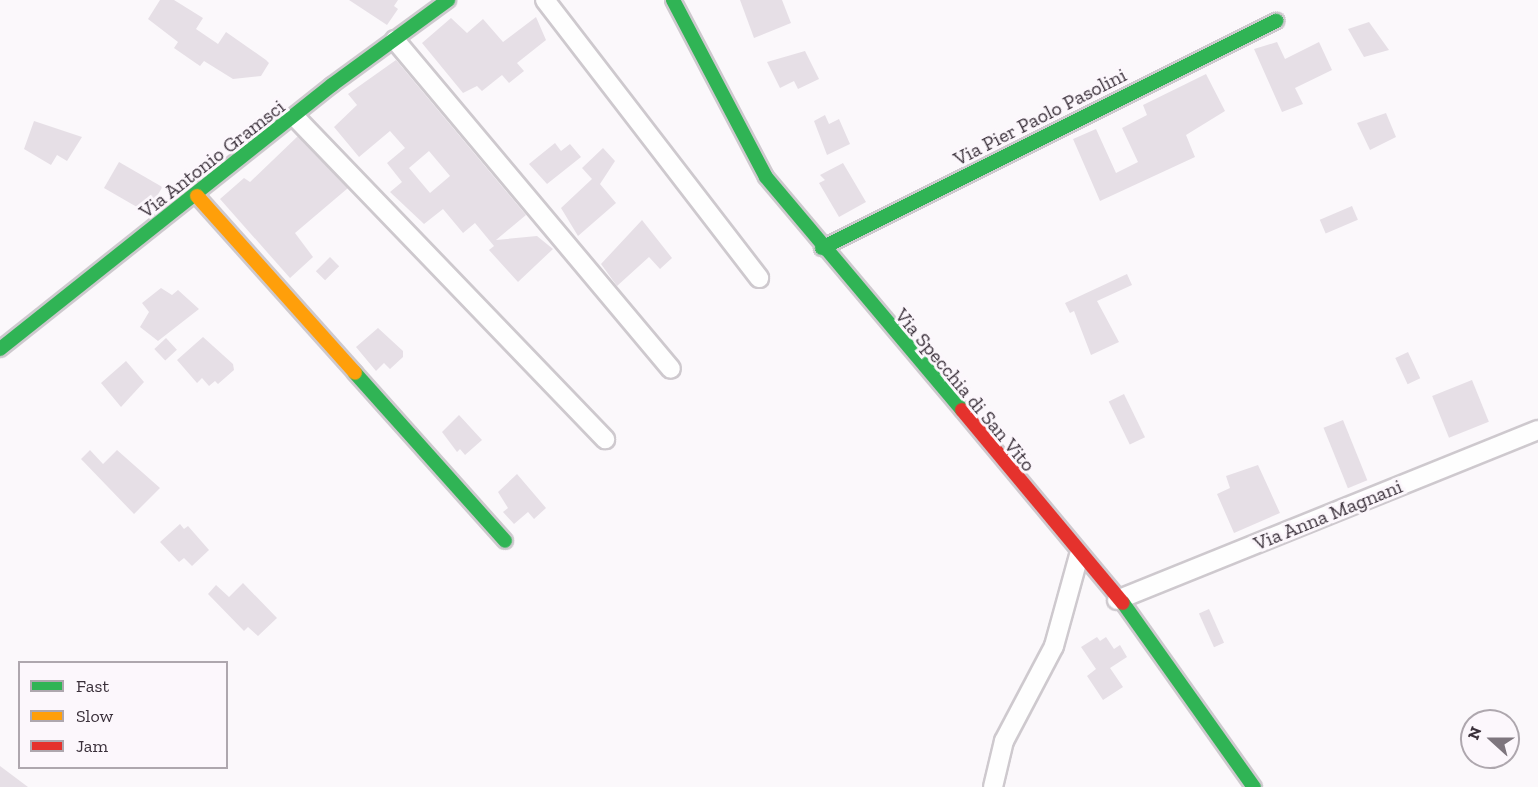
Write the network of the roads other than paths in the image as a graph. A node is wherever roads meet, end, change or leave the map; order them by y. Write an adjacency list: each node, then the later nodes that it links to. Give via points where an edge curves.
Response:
1 (448, 0): 5 (street, Via Antonio Gramsci)
2 (545, 0): 9 (street)
3 (673, 0): 8 (street, Via Specchia di San Vito, via 766,177)
4 (1276, 21): 8 (street, Via Pier Paolo Pasolini)
5 (395, 40): 6 (street, Via Antonio Gramsci, via 332,85); 11 (street)
6 (296, 118): 7 (street, Via Antonio Gramsci); 13 (street)
7 (197, 196): 10 (street, Via Antonio Gramsci); 14 (street)
8 (822, 249): 15 (street, Via Specchia di San Vito)
9 (759, 278)
10 (0, 349)
11 (671, 369)
12 (1538, 430): 16 (street, Via Anna Magnani)
13 (604, 439)
14 (506, 541)
15 (1079, 555): 16 (street, Via Specchia di San Vito); 17 (street, via 1054,646 1004,741)
16 (1117, 600): 18 (street, Via Specchia di San Vito, via 1142,625)
17 (993, 787)
18 (1254, 787)

